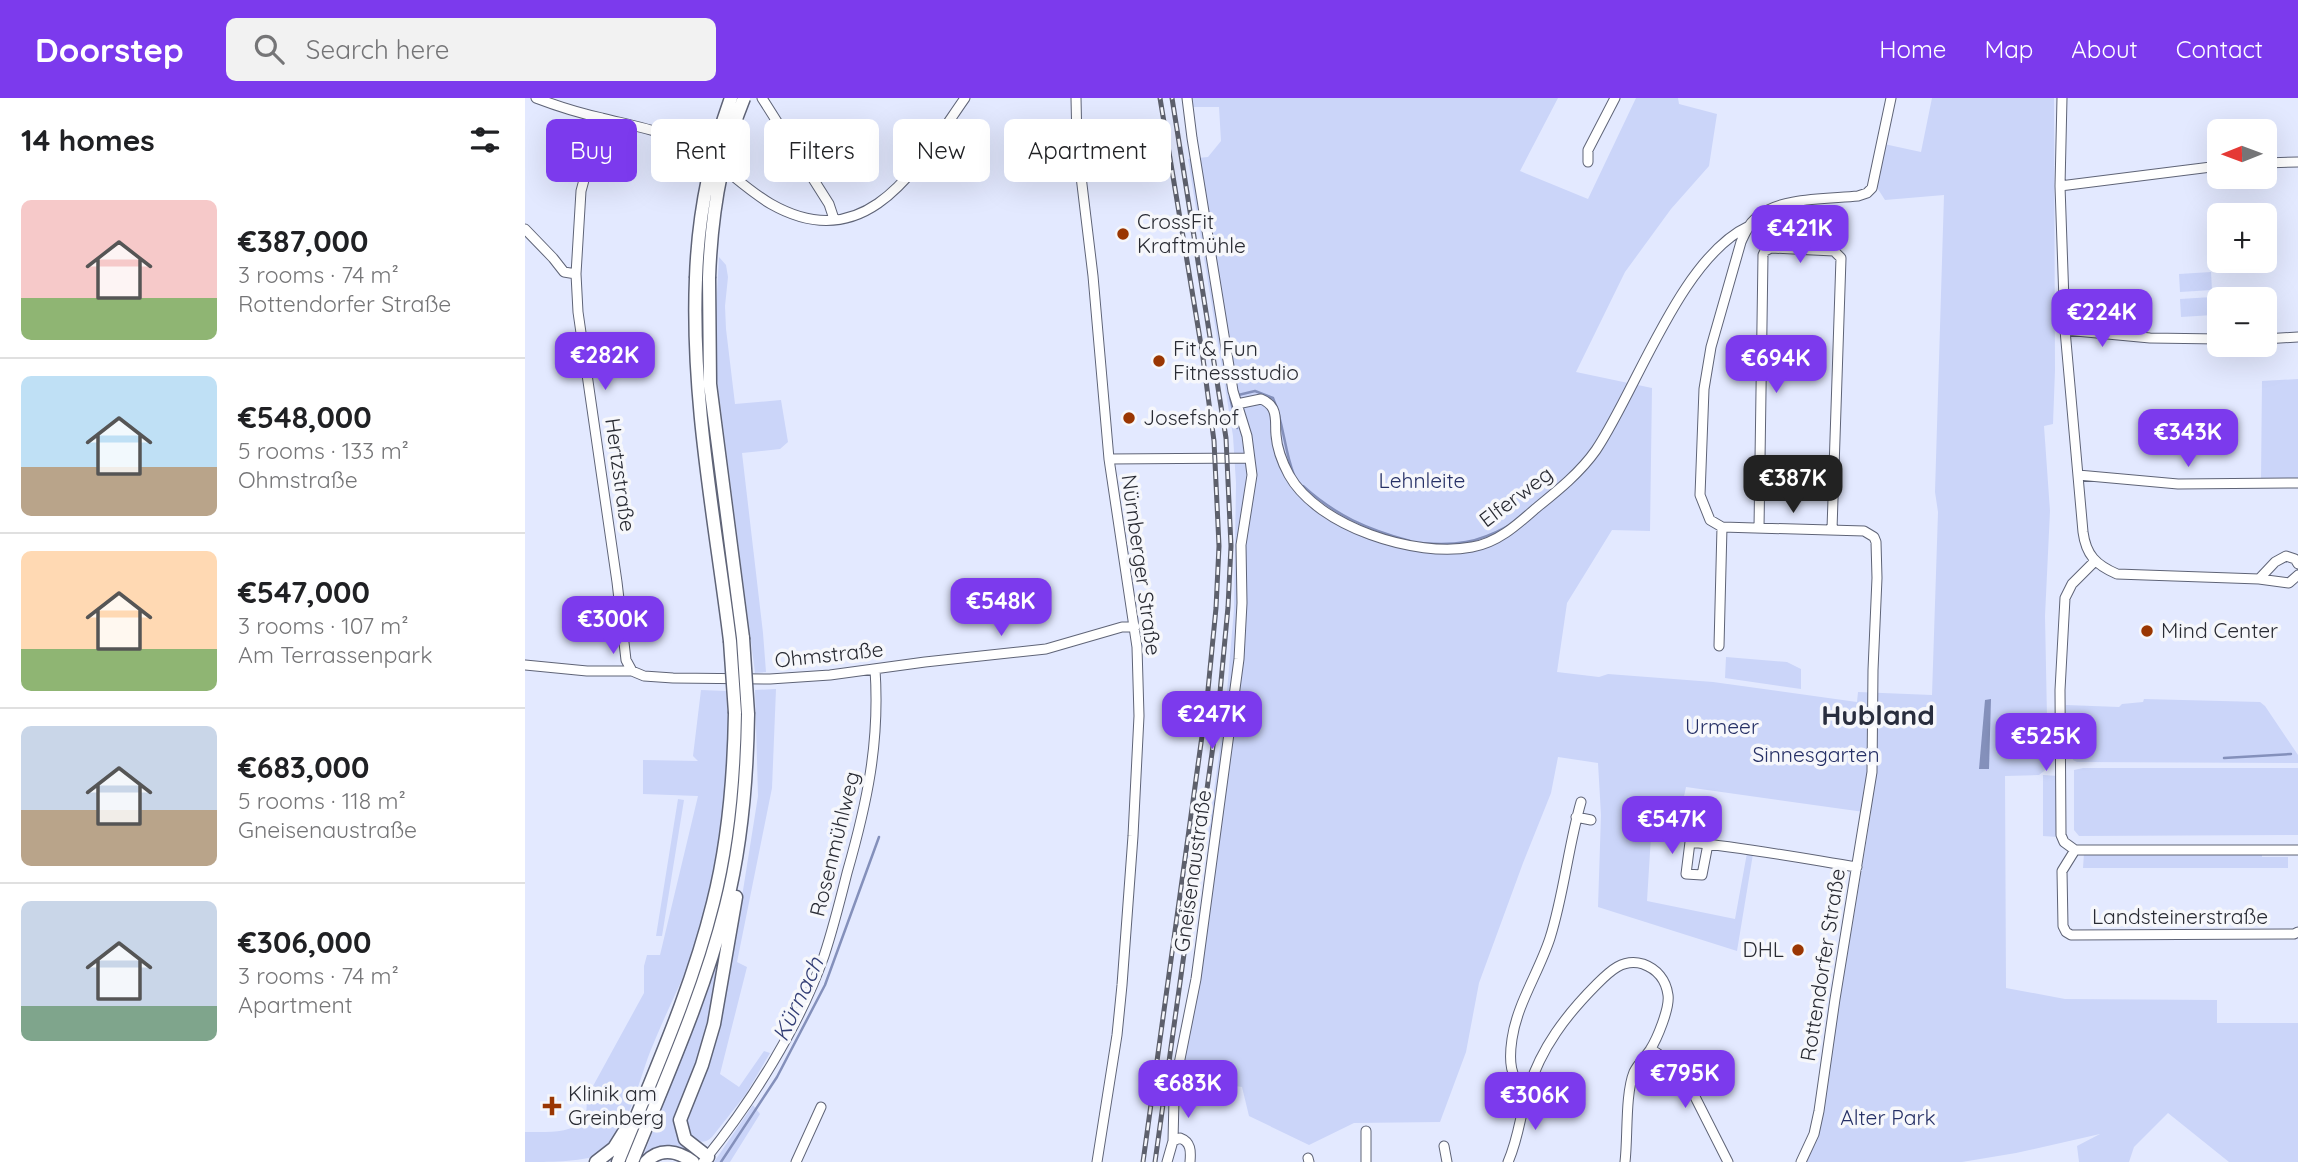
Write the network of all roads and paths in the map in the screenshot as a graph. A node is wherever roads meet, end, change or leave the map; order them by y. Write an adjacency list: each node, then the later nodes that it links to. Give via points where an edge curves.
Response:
1 (536, 98): 11 (street)
2 (731, 98): 21 (highway, bridge, via 705,192 697,250)
3 (744, 98): 21 (highway, bridge, via 727,153)
4 (762, 98): 17 (street)
5 (965, 98): 17 (street, via 894,193 872,208)
6 (1076, 98): 28 (street, Nürnberger Straße)
7 (1187, 98): 26 (street)
8 (1615, 98): 12 (street, via 1588,150)
9 (1891, 98): 18 (street, via 1872,188 1867,193 1775,207)
10 (2062, 98): 16 (street)
11 (601, 118): 17 (street, via 687,143 790,213); 20 (street, Hertzstraße, via 581,191)
12 (1588, 162)
13 (2298, 162): 14 (street)
14 (2277, 163)
15 (2207, 168): 16 (street)
16 (2060, 186): 22 (street)
17 (834, 219)
18 (1749, 226): 26 (street, Elferweg, via 1722,243 1691,282 1594,452 1546,500 1493,541 1437,550 1415,547 1372,535 1332,516 1291,478 1279,449 1271,405 1261,399); 31 (street, via 1711,347 1704,389 1700,495 1710,520)
19 (525, 229): 20 (street, via 564,272)
20 (576, 274): 42 (street, Hertzstraße, via 626,660)
21 (702, 278): 43 (highway, bridge, via 695,343 699,406 737,640)
22 (2064, 330): 25 (street); 29 (street)
23 (2298, 337): 24 (street)
24 (2277, 338)
25 (2207, 339)
26 (1237, 404): 27 (street)
27 (1249, 458): 28 (street); 58 (street, Gneisenaustraße, via 1252,475 1241,545 1240,659 1196,979 1178,1069)
28 (1109, 459): 38 (street, Nürnberger Straße)
29 (2078, 475): 30 (street, via 2178,484); 34 (street, via 2084,540)
30 (2298, 483)
31 (1722, 527): 32 (street); 39 (street)
32 (1759, 528): 33 (street); 33 (street, via 1763,254 1771,248 1834,251 1841,258)
33 (1832, 529): 51 (street, Rottendorfer Straße, via 1864,531 1876,542 1872,772)
34 (2095, 561): 37 (street, via 2117,574); 48 (street, via 2065,598 2061,835)
35 (2298, 564): 37 (street, via 2290,557 2280,558)
36 (2298, 575): 37 (street, via 2289,583)
37 (2259, 579)
38 (1135, 627): 41 (street, Ohmstraße, via 1046,649); 67 (street, Nürnberger Straße, via 1139,716 1127,927 1117,1035)
39 (1719, 646)
40 (525, 666): 42 (street, Ohmstraße)
41 (874, 669): 42 (street, Ohmstraße, via 716,680 653,677); 60 (street, Rosenmühlweg, via 869,793 824,956 775,1058)
42 (632, 671)
43 (741, 714): 50 (highway, via 745,787); 56 (highway, via 729,820 713,901 691,974)
44 (1580, 802): 45 (street)
45 (1576, 817): 46 (street); 54 (street, via 1550,938 1512,1040 1513,1073)
46 (1591, 820)
47 (1708, 844): 51 (street)
48 (2075, 850): 49 (street); 52 (street, Landsteinerstraße, via 2062,871 2063,926 2071,935)
49 (2298, 850)
50 (736, 859): 60 (highway, via 736,896 714,1024 680,1120 685,1139); 63 (highway, via 709,965)
51 (1857, 867): 75 (street, Rottendorfer Straße, via 1819,1111)
52 (2298, 932)
53 (1651, 1049): 54 (street, via 1668,1007 1665,983 1650,966 1621,964 1575,1005 1560,1025); 73 (street, via 1634,1072); 74 (street, via 1678,1066)
54 (1527, 1091): 72 (street, via 1517,1143)
55 (821, 1107): 66 (street)
56 (634, 1122): 61 (highway, via 614,1149); 62 (highway)
57 (1366, 1131): 70 (street)
58 (1173, 1141): 68 (street, Gneisenaustraße); 69 (street, via 1186,1140)
59 (1444, 1146): 71 (street)
60 (705, 1159)
61 (596, 1162)
62 (618, 1162)
63 (632, 1162)
64 (646, 1162): 65 (highway, via 661,1151)
65 (694, 1162)
66 (796, 1162)
67 (1097, 1162)
68 (1167, 1162)
69 (1191, 1162)
70 (1366, 1162)
71 (1447, 1162)
72 (1508, 1162)
73 (1625, 1162)
74 (1728, 1162)
75 (1801, 1162)

